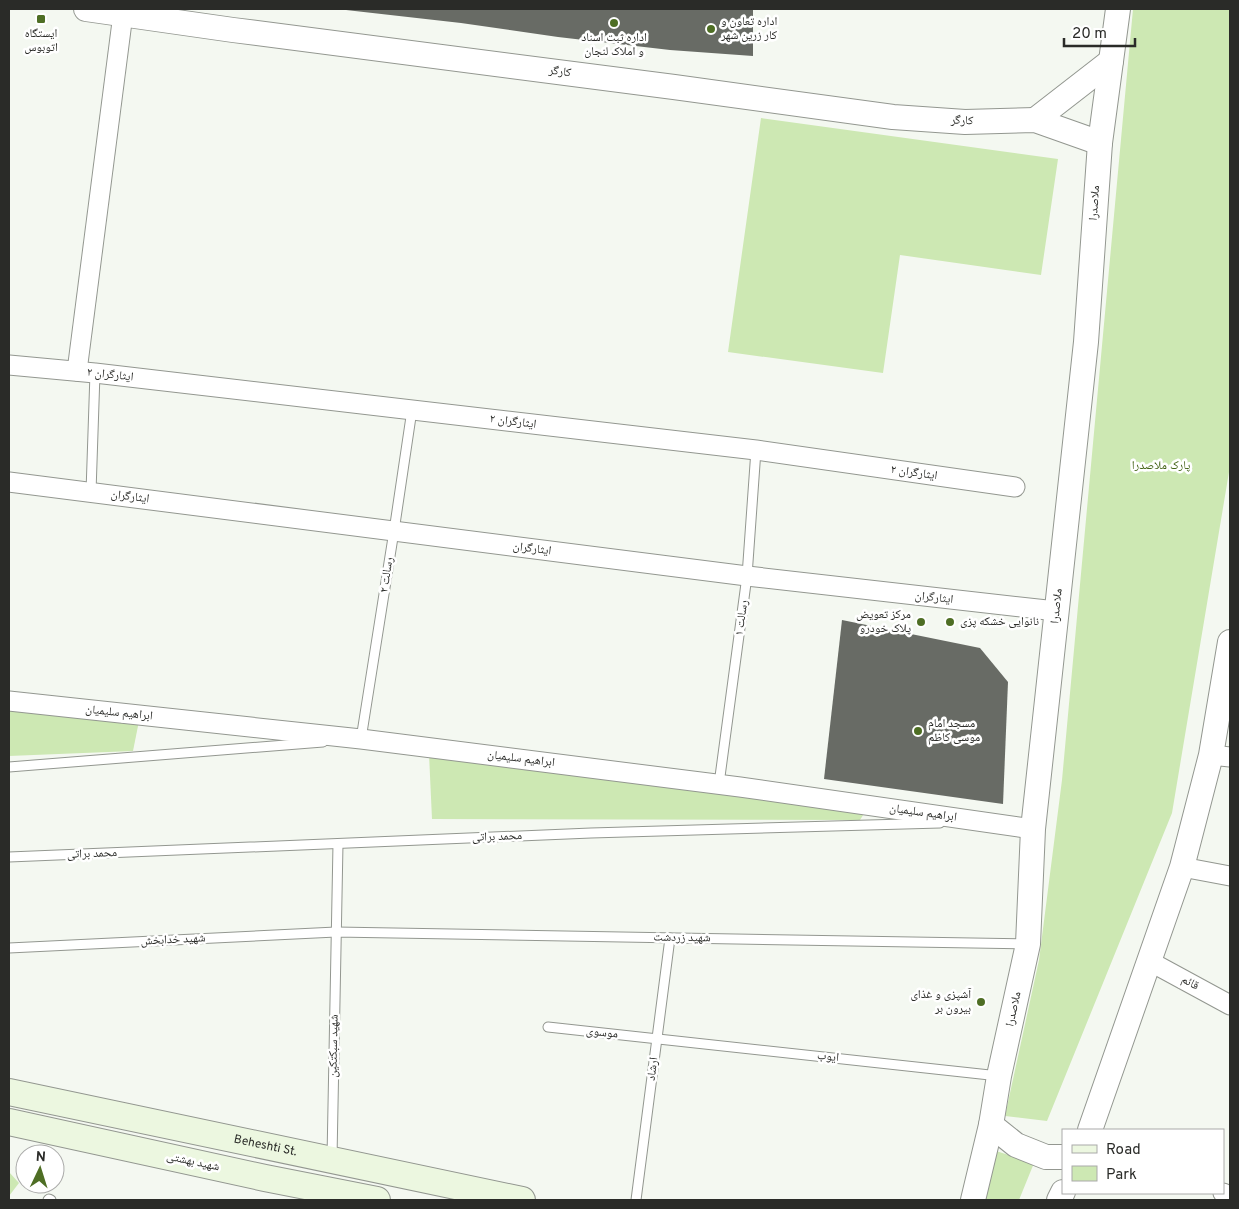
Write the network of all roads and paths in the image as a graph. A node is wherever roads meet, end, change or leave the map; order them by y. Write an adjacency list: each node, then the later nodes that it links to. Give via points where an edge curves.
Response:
1 (86, 9): 3 (street, کارگر)
2 (1118, 9): 4 (street, ملاصدرا)
3 (123, 14): 5 (street, کارگر, via 893,116 965,122); 8 (street)
4 (1111, 61): 5 (street); 6 (street, ملاصدرا)
5 (1035, 120): 6 (street, کارگر)
6 (1100, 143): 16 (street, ملاصدرا, via 1086,342)
7 (9, 366): 8 (street, ایثارگران ۲)
8 (86, 372): 9 (street, ایثارگران ۲); 13 (lane)
9 (412, 410): 10 (street, ایثارگران ۲); 14 (lane, رسالت ۲)
10 (756, 450): 12 (street, ایثارگران ۲); 15 (lane, رسالت ۱)
11 (9, 482): 13 (street, ایثارگران)
12 (1015, 487)
13 (91, 492): 14 (street, ایثارگران)
14 (394, 531): 15 (street, ایثارگران); 19 (lane, رسالت ۲)
15 (748, 576): 16 (street, ایثارگران); 22 (lane, رسالت ۱)
16 (1056, 611): 24 (street, ملاصدرا)
17 (1230, 642): 20 (street)
18 (9, 701): 19 (street, ابراهیم سلیمیان)
19 (361, 739): 21 (lane); 22 (street, ابراهیم سلیمیان)
20 (1220, 756): 27 (street)
21 (9, 767)
22 (719, 784): 23 (street, ابراهیم سلیمیان)
23 (986, 822): 24 (street, ابراهیم سلیمیان); 25 (lane, محمد براتی)
24 (1033, 829): 31 (street, ملاصدرا)
25 (338, 844): 26 (lane, محمد براتی); 29 (lane, شهید سبکتکین)
26 (9, 857)
27 (1182, 867): 28 (street); 33 (street)
28 (1230, 876)
29 (336, 932): 30 (lane, شهید زردشت); 32 (lane, شهید خدابخش); 43 (lane, شهید سبکتکین)
30 (670, 938): 31 (lane, شهید زردشت); 36 (lane, ارشاد)
31 (1028, 944): 37 (street, ملاصدرا)
32 (9, 948)
33 (1149, 961): 34 (street, قائم); 41 (street)
34 (1230, 1005)
35 (548, 1027): 36 (lane, موسوی)
36 (656, 1038): 37 (lane, ایوب); 47 (lane, ارشاد)
37 (999, 1076): 40 (street, ملاصدرا)
38 (9, 1092): 43 (main road, Beheshti St.)
39 (9, 1122): 44 (main road, شهید بهشتی)
40 (991, 1125): 42 (street, via 1016,1145 1046,1156); 48 (street, ملاصدرا)
41 (1090, 1129)
42 (1062, 1157)
43 (332, 1160): 44 (main road); 46 (main road, Beheshti St.)
44 (321, 1189): 45 (main road, شهید بهشتی)
45 (377, 1200)
46 (522, 1200)
47 (636, 1200)
48 (973, 1200)

